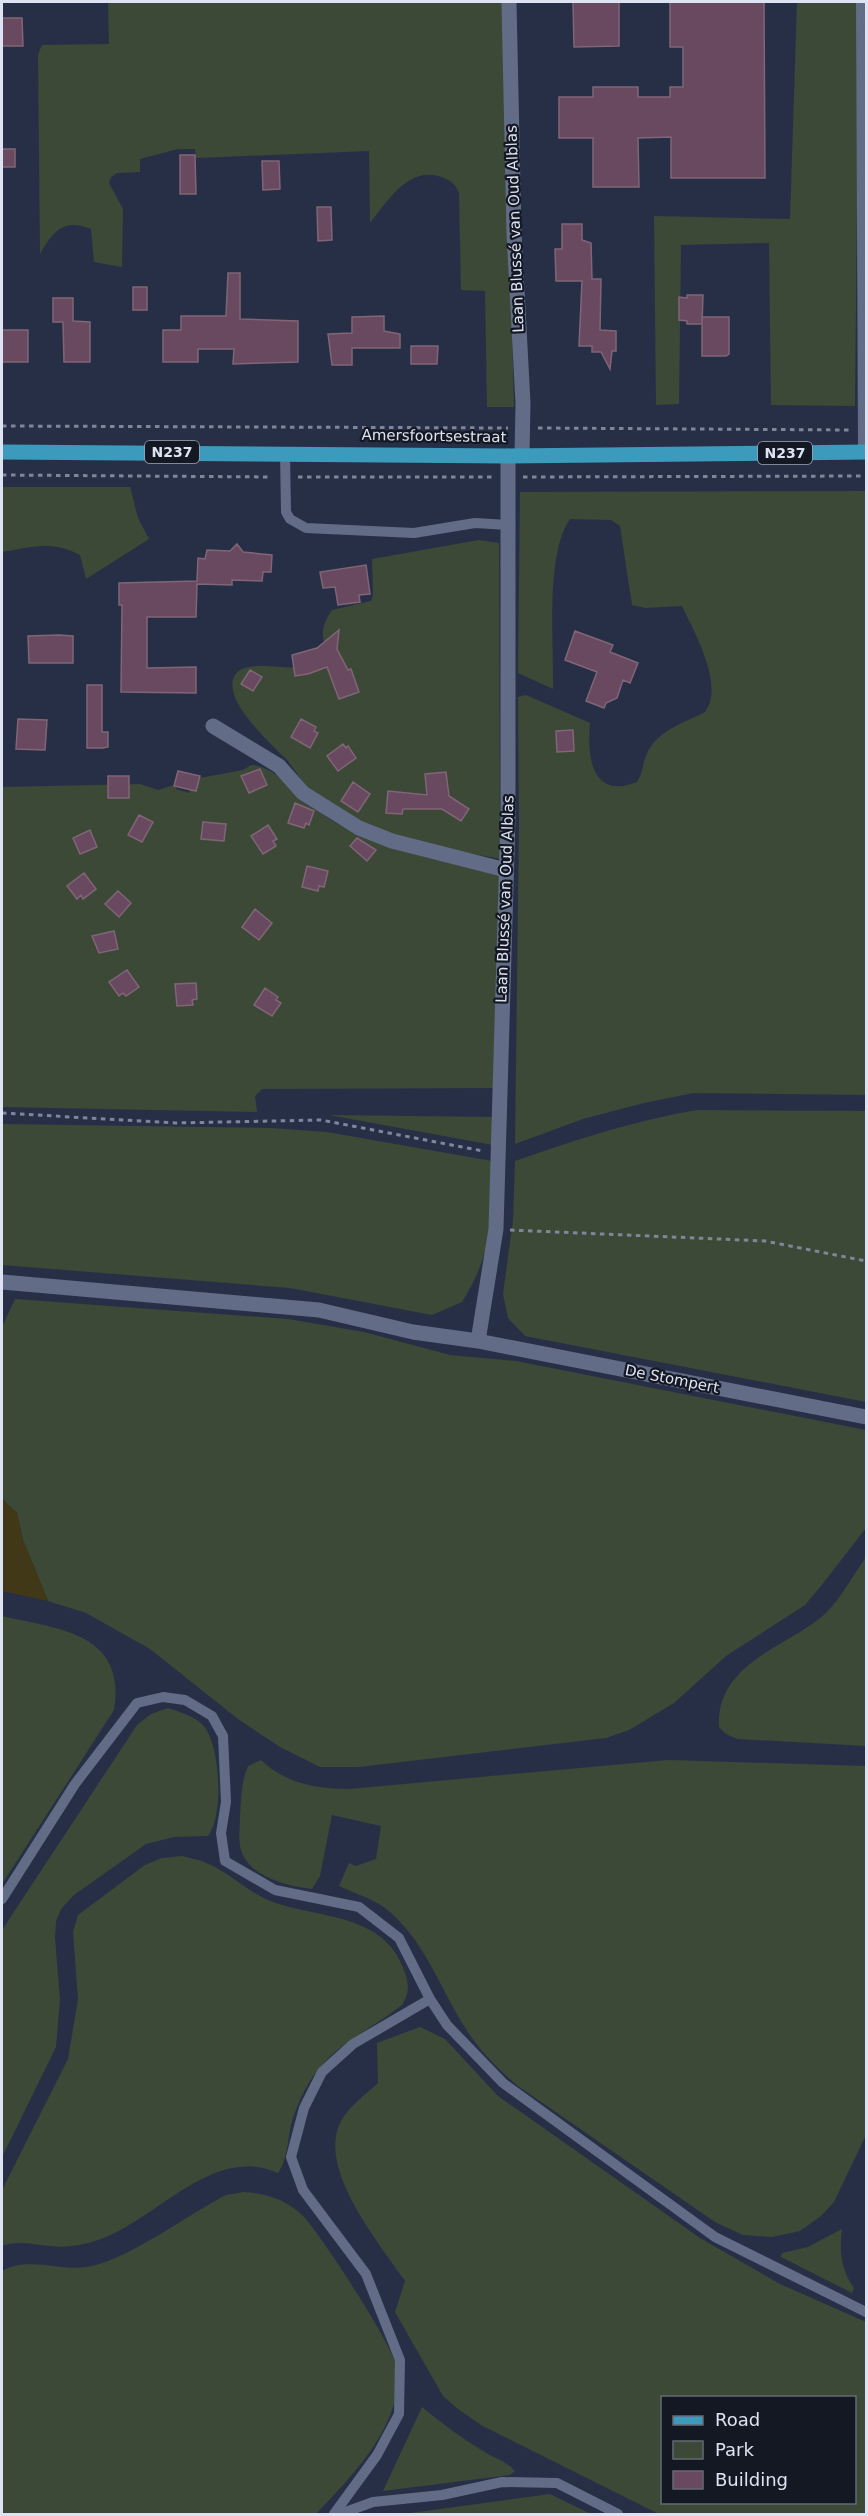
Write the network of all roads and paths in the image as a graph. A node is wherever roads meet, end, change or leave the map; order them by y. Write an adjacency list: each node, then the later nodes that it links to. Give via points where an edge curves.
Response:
1 (508, 2): 4 (street, Laan Blussé van Oud Alblas)
2 (861, 2): 5 (lane)
3 (2, 426): 4 (path, Amersfoortsestraat)
4 (523, 428): 5 (path, Amersfoortsestraat); 9 (street, Laan Blussé van Oud Alblas)
5 (864, 430): 7 (lane)
6 (2, 452): 8 (main road, Amersfoortsestraat / N237)
7 (865, 452): 9 (main road, Amersfoortsestraat / N237)
8 (285, 453): 9 (main road, Amersfoortsestraat / N237); 11 (lane)
9 (515, 456): 12 (street, Laan Blussé van Oud Alblas)
10 (2, 475): 11 (path)
11 (285, 477): 12 (path); 14 (lane, via 286,512 306,528 414,533 474,523)
12 (507, 477): 13 (path); 14 (street, Laan Blussé van Oud Alblas)
13 (867, 477)
14 (507, 525): 16 (street, Laan Blussé van Oud Alblas)
15 (213, 726): 16 (street, via 279,766 303,793 359,828 392,841)
16 (507, 870): 18 (street, Laan Blussé van Oud Alblas)
17 (2, 1113): 18 (path, via 175,1123 321,1120)
18 (497, 1154): 19 (street, Laan Blussé van Oud Alblas)
19 (496, 1230): 20 (path, via 765,1241); 22 (street, Laan Blussé van Oud Alblas)
20 (867, 1260)
21 (2, 1282): 22 (street, De Stompert, via 319,1310 413,1332)
22 (478, 1341): 23 (street, De Stompert)
23 (867, 1417)
24 (2, 1899): 25 (lane, via 75,1784 137,1703 163,1697 185,1700 212,1716 223,1736 226,1802 221,1833 225,1861 275,1890 359,1907 399,1938)
25 (430, 2000): 26 (lane, via 447,2025 503,2083 716,2237); 27 (lane, via 353,2044 322,2072 304,2108 291,2157 303,2190 366,2274 400,2360 399,2414 377,2455)
26 (867, 2312)
27 (334, 2514)
28 (340, 2514): 29 (lane, via 373,2502 442,2496 502,2482 557,2483)
29 (618, 2514)

